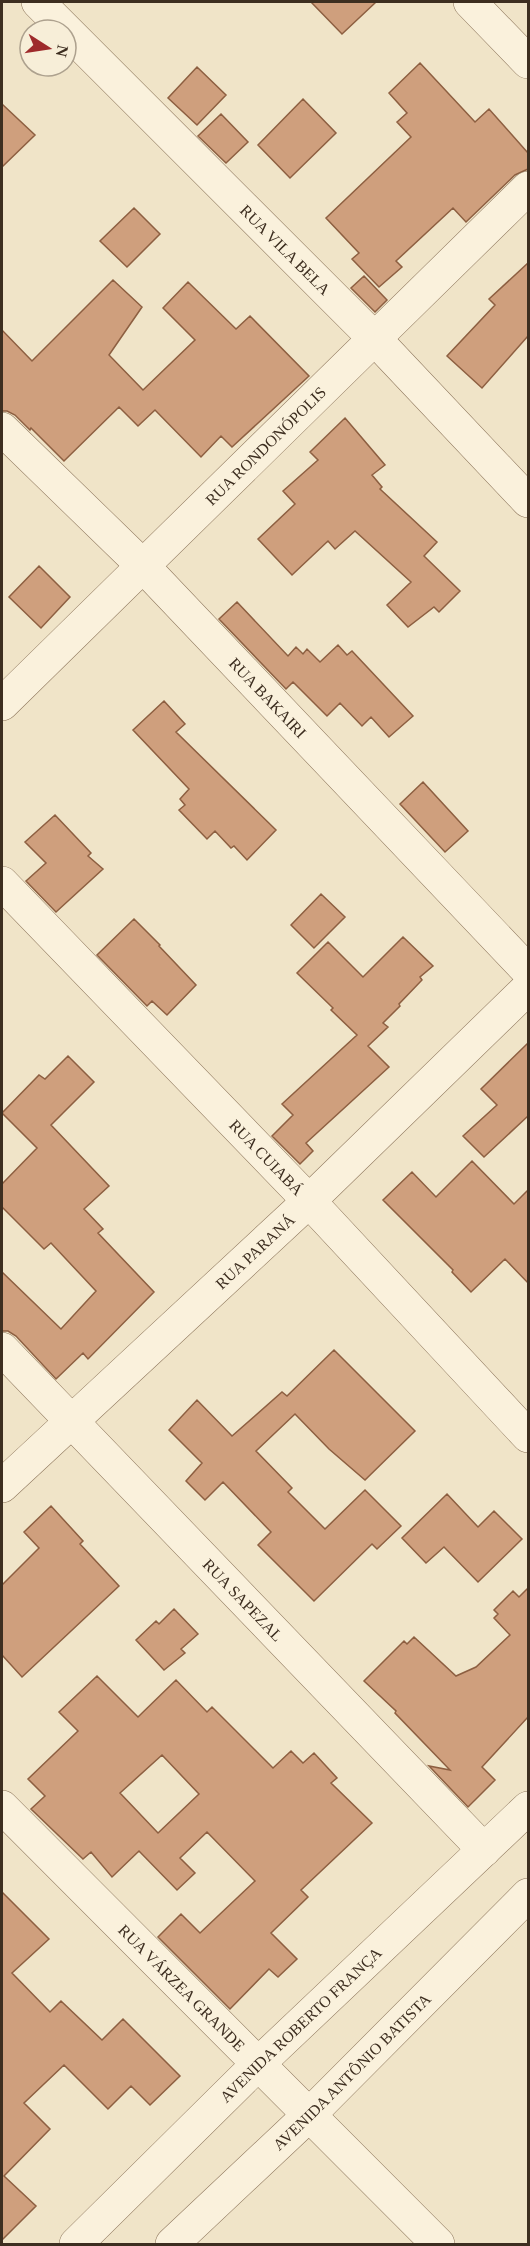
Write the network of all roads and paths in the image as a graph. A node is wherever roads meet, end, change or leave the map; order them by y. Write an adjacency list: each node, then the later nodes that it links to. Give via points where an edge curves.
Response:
1 (38, 2): 5 (street, RUA VILA BELA)
2 (470, 2): 3 (street)
3 (528, 62)
4 (528, 188): 5 (street, RUA RONDONÓPOLIS)
5 (375, 339): 7 (street, RUA VILA BELA); 8 (street, RUA RONDONÓPOLIS)
6 (2, 429): 8 (street, RUA BAKAIRI)
7 (528, 501)
8 (144, 567): 9 (street, RUA RONDONÓPOLIS); 11 (street, RUA BAKAIRI)
9 (2, 704)
10 (2, 883): 13 (street, RUA CUIABÁ)
11 (528, 971)
12 (528, 988): 13 (street, RUA PARANÁ)
13 (309, 1201): 15 (street, RUA PARANÁ); 16 (street, RUA CUIABÁ)
14 (2, 1349): 15 (street, RUA SAPEZAL)
15 (71, 1420): 17 (street, RUA PARANÁ); 20 (street, RUA SAPEZAL)
16 (528, 1436)
17 (2, 1486)
18 (2, 1807): 22 (street, RUA VÁRZEA GRANDE)
19 (528, 1808): 20 (street, AVENIDA ROBERTO FRANÇA)
20 (484, 1850): 22 (street, AVENIDA ROBERTO FRANÇA)
21 (528, 1895): 23 (street, AVENIDA ANTÔNIO BATISTA)
22 (258, 2064): 23 (street, RUA VÁRZEA GRANDE); 24 (street, AVENIDA ROBERTO FRANÇA)
23 (308, 2116): 25 (street, AVENIDA ANTÔNIO BATISTA); 26 (street, RUA VÁRZEA GRANDE)
24 (76, 2244)
25 (172, 2244)
26 (438, 2244)

